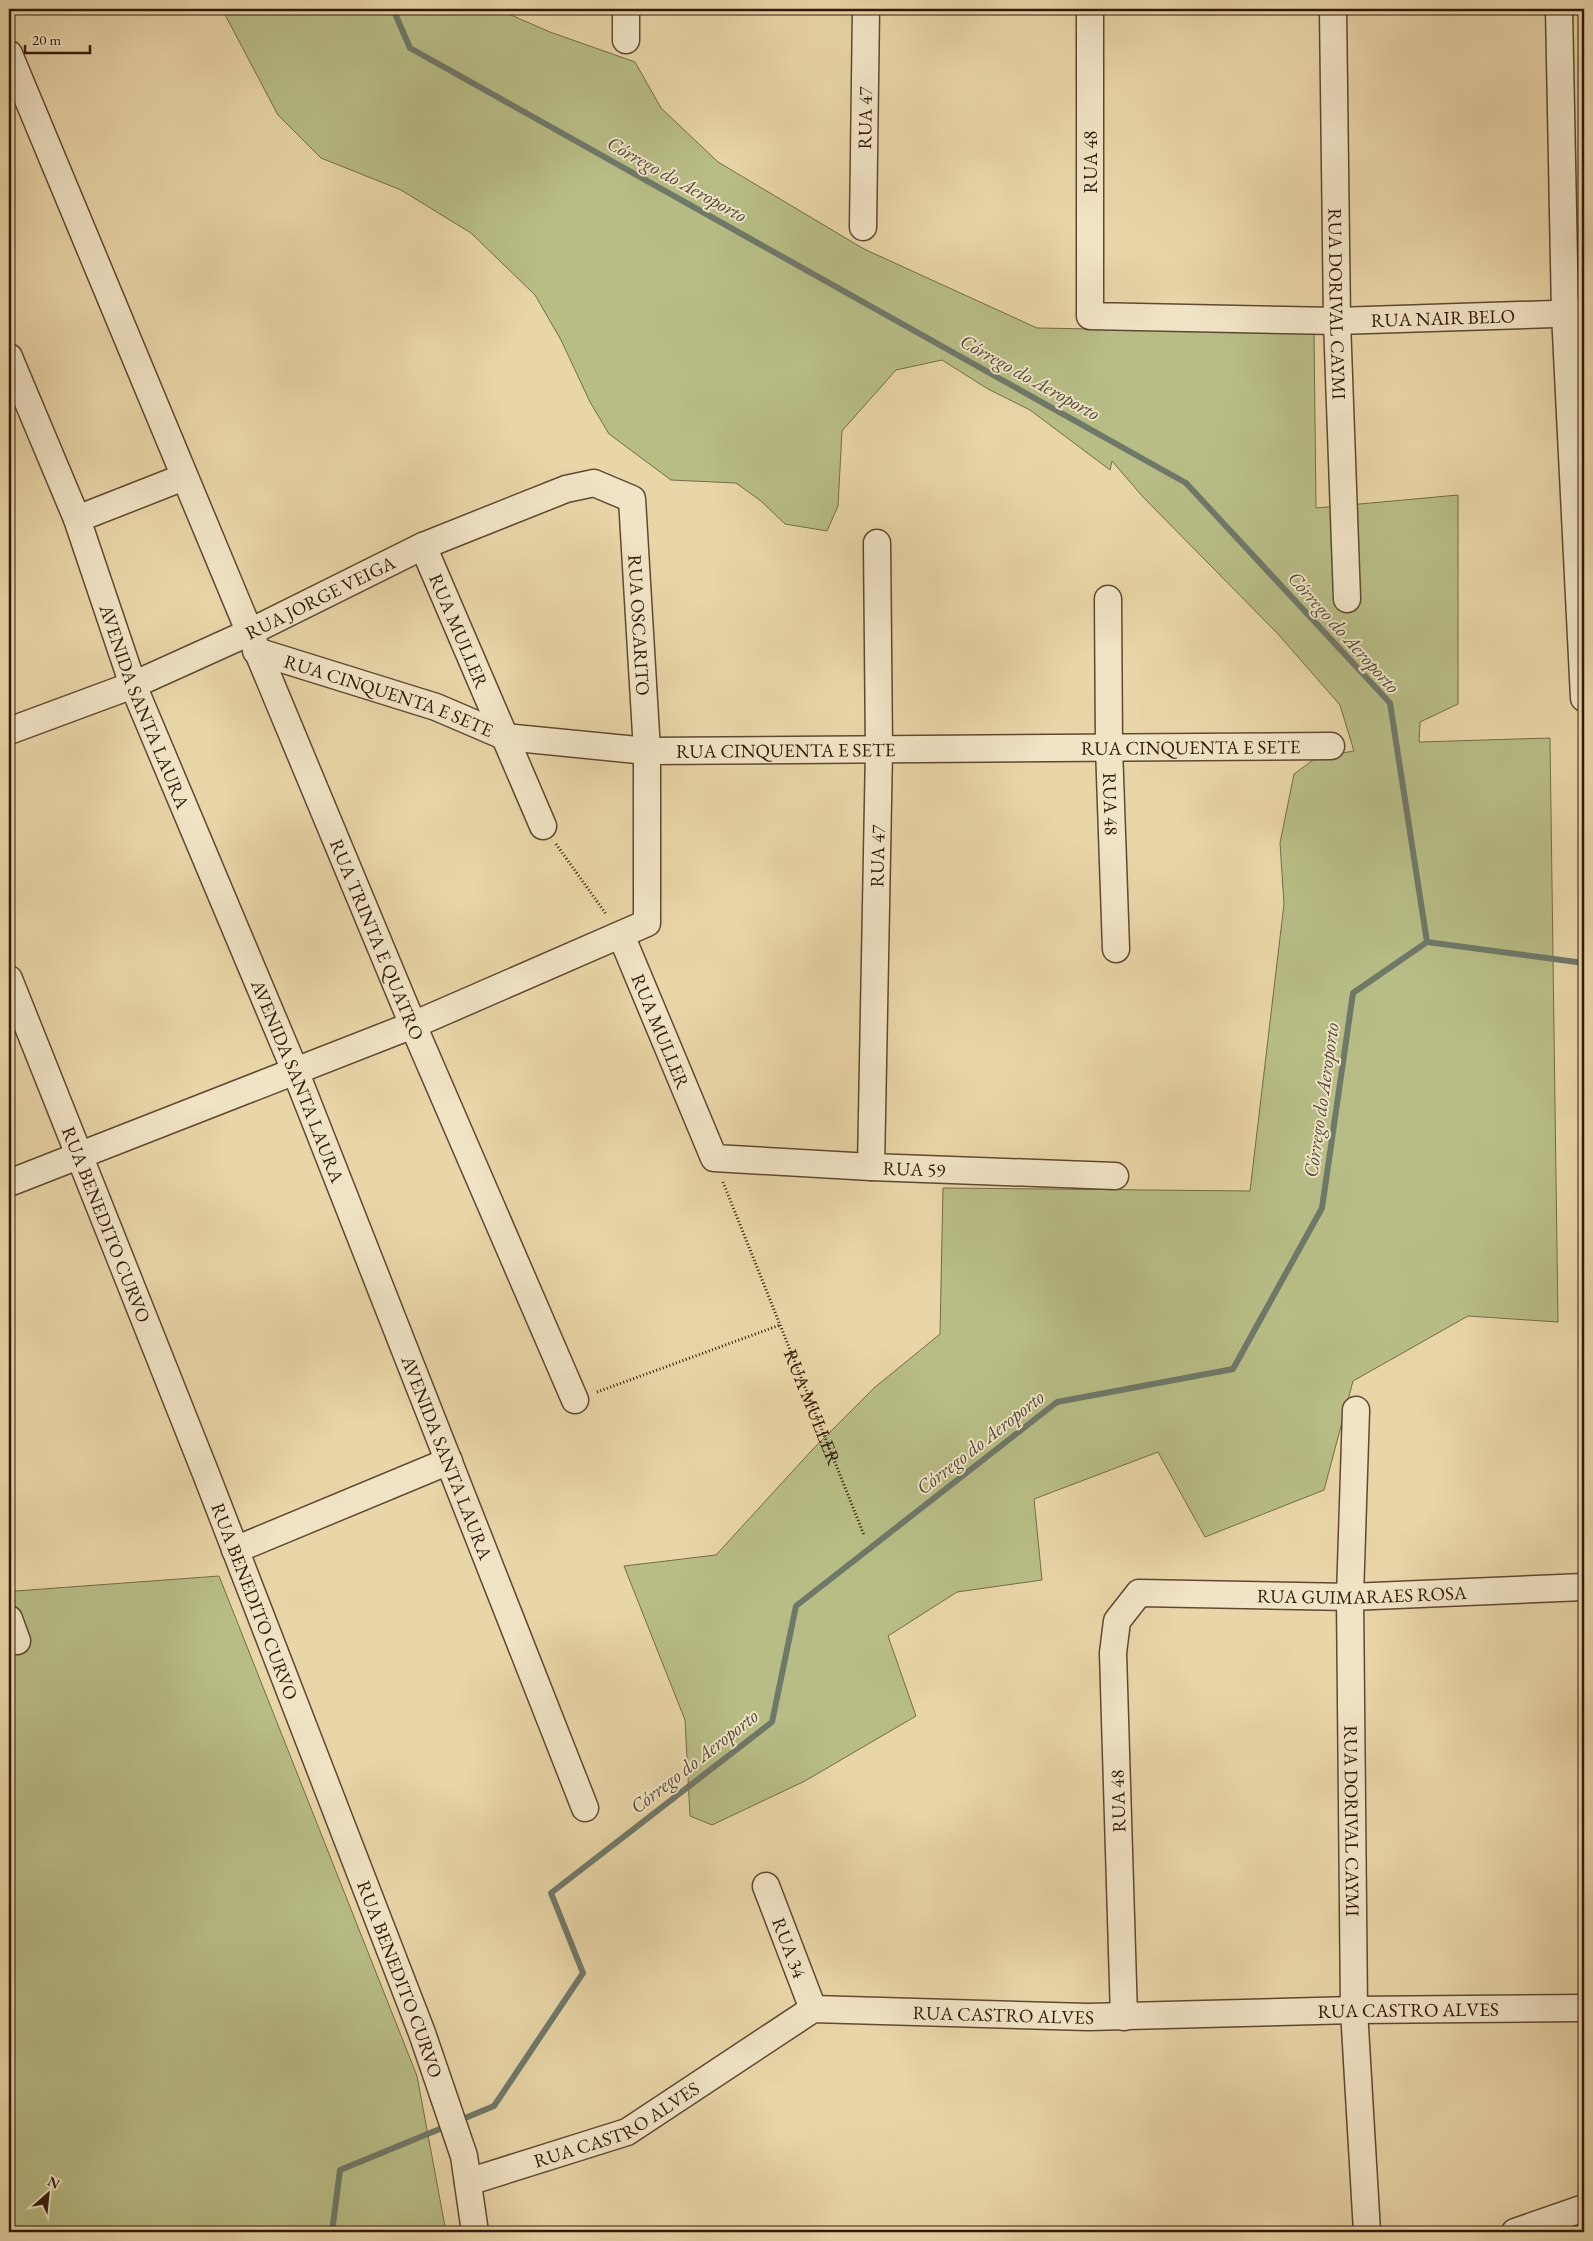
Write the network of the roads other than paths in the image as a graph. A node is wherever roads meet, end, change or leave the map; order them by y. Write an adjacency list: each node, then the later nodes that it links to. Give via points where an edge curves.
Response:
1 (626, 9): 6 (street)
2 (866, 9): 8 (street, RUA 47)
3 (1090, 9): 10 (street, RUA 48)
4 (1333, 9): 11 (street, RUA DORIVAL CAYMI)
5 (1559, 9): 9 (street)
6 (626, 40)
7 (9, 54): 13 (street, RUA TRINTA E QUATRO)
8 (863, 227)
9 (1575, 313): 11 (street, RUA NAIR BELO); 22 (street)
10 (1090, 316): 11 (street, RUA NAIR BELO)
11 (1337, 321): 18 (street, RUA DORIVAL CAYMI)
12 (9, 357): 15 (street, AVENIDA SANTA LAURA)
13 (184, 477): 15 (street); 20 (street, RUA TRINTA E QUATRO)
14 (632, 499): 17 (street, RUA JORGE VEIGA, via 594,483 566,489); 28 (street, RUA OSCARITO)
15 (77, 519): 21 (street, AVENIDA SANTA LAURA)
16 (878, 543): 27 (street, RUA 47)
17 (423, 546): 20 (street, RUA JORGE VEIGA); 24 (street, RUA MULLER)
18 (1347, 599)
19 (1108, 600): 25 (street, RUA 48)
20 (252, 642): 21 (street, RUA JORGE VEIGA); 24 (street, RUA CINQUENTA E SETE, via 436,707); 33 (street, RUA TRINTA E QUATRO)
21 (133, 685): 23 (street, RUA JORGE VEIGA); 34 (street, AVENIDA SANTA LAURA)
22 (1584, 698)
23 (9, 731)
24 (506, 736): 28 (street, RUA CINQUENTA E SETE); 29 (street, RUA MULLER)
25 (1109, 746): 26 (street, RUA CINQUENTA E SETE); 27 (street, RUA CINQUENTA E SETE); 31 (street, RUA 48)
26 (1331, 746)
27 (879, 750): 28 (street, RUA CINQUENTA E SETE); 37 (street, RUA 47)
28 (647, 751): 30 (street, RUA OSCARITO, via 647,923)
29 (542, 826)
30 (621, 935): 33 (street); 36 (street, RUA MULLER)
31 (1116, 949)
32 (9, 979): 35 (street, RUA BENEDITO CURVO)
33 (413, 1026): 34 (street); 40 (street, RUA TRINTA E QUATRO)
34 (296, 1073): 35 (street); 42 (street, AVENIDA SANTA LAURA)
35 (79, 1156): 39 (street); 43 (street, RUA BENEDITO CURVO)
36 (714, 1158): 37 (street, RUA 59)
37 (871, 1167): 38 (street, RUA 59)
38 (1115, 1176)
39 (9, 1183)
40 (575, 1400)
41 (1356, 1410): 46 (street, RUA DORIVAL CAYMI)
42 (449, 1461): 43 (street); 47 (street, AVENIDA SANTA LAURA)
43 (235, 1550): 53 (street, RUA BENEDITO CURVO, via 422,2033 464,2156)
44 (1584, 1587): 46 (street, RUA GUIMARAES ROSA)
45 (1139, 1593): 46 (street, RUA GUIMARAES ROSA); 52 (street, RUA 48, via 1117,1621 1114,1653)
46 (1350, 1597): 51 (street, RUA DORIVAL CAYMI)
47 (585, 1808)
48 (766, 1886): 50 (street, RUA 34)
49 (1584, 2008): 51 (street, RUA CASTRO ALVES)
50 (813, 2009): 52 (street, RUA CASTRO ALVES); 53 (street, RUA CASTRO ALVES, via 627,2132)
51 (1354, 2010): 52 (street, RUA CASTRO ALVES); 56 (street, RUA DORIVAL CAYMI)
52 (1124, 2017)
53 (468, 2182): 55 (street, RUA BENEDITO CURVO)
54 (1584, 2208): 57 (street)
55 (475, 2232)
56 (1367, 2232)
57 (1515, 2232)

